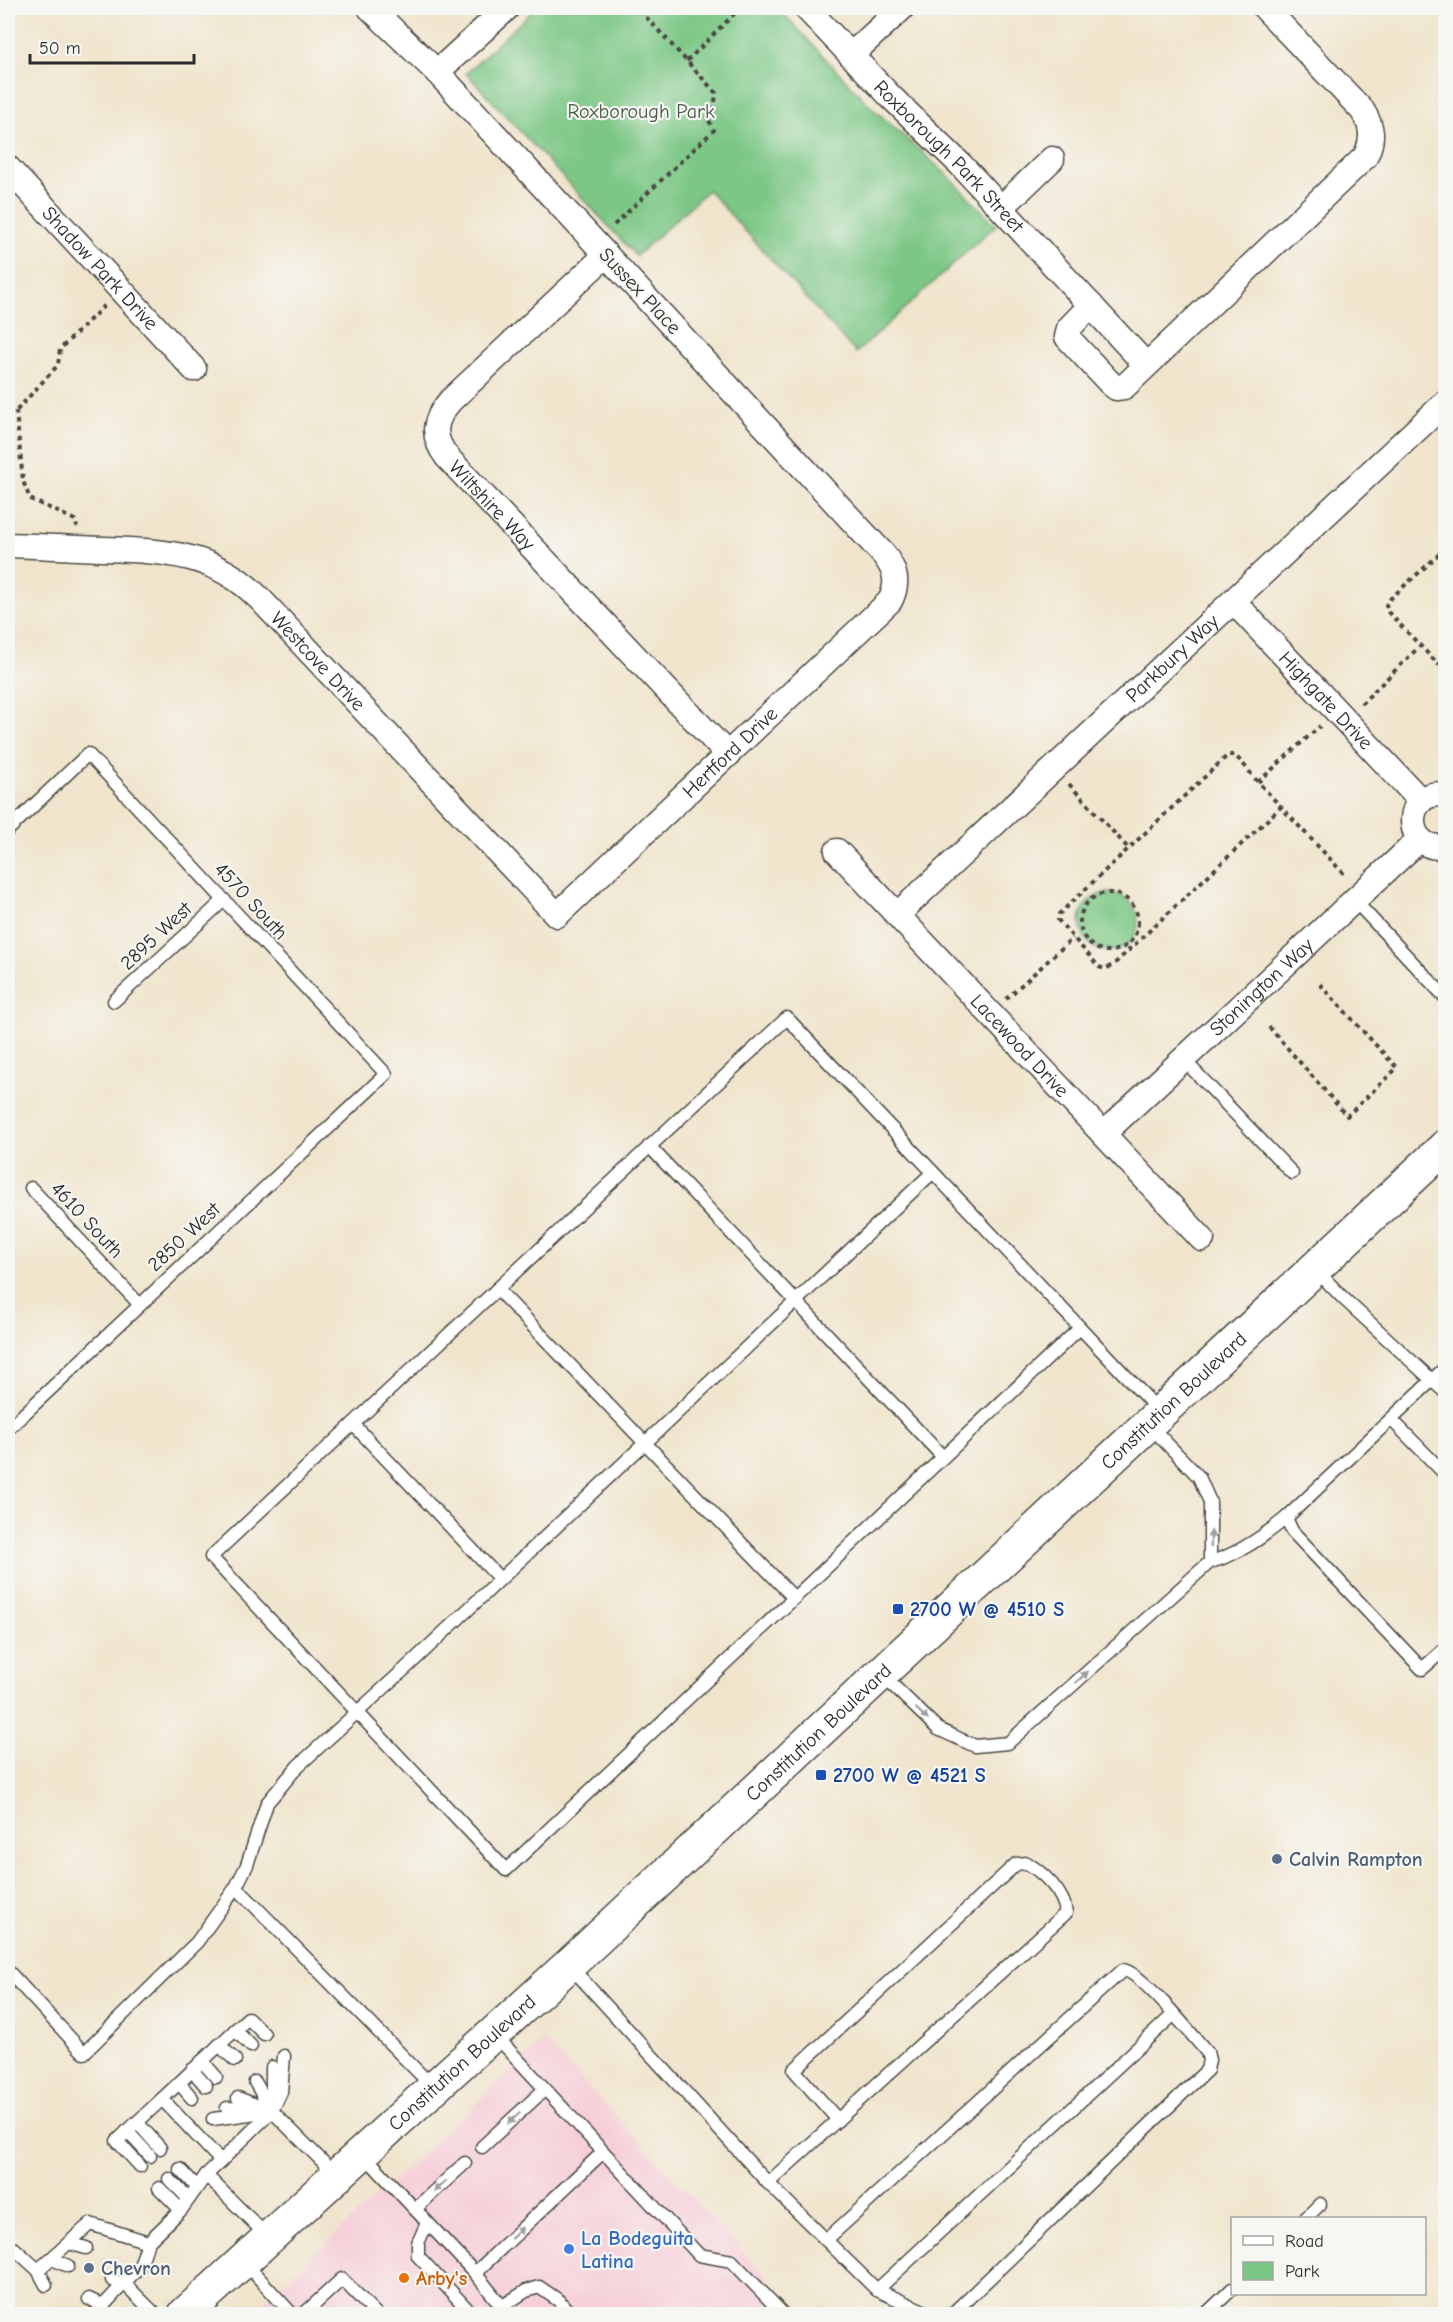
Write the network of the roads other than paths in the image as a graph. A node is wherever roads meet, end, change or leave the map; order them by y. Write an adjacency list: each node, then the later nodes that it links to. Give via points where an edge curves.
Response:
1 (370, 8): 7 (street, Sussex Place)
2 (507, 8): 7 (street)
3 (806, 8): 6 (street, Roxborough Park Street)
4 (902, 8): 6 (street)
5 (1265, 8): 13 (street, via 1362,110 1372,138 1358,165)
6 (851, 55): 10 (street, Roxborough Park Street)
7 (437, 72): 11 (street, Sussex Place)
8 (1052, 159): 10 (street)
9 (8, 168): 14 (street, Shadow Park Drive)
10 (1001, 208): 12 (street, Roxborough Park Street)
11 (606, 255): 17 (street, Sussex Place, via 884,555); 19 (street, Wiltshire Way, via 451,400 438,417 436,437 447,457)
12 (1091, 305): 13 (street, Roxborough Park Street); 13 (street, via 1069,328 1071,342 1116,388 1124,387)
13 (1146, 365)
14 (194, 369)
15 (1446, 402): 18 (street, Parkbury Way)
16 (8, 545): 28 (street, Westcove Drive, via 153,551 193,558 230,574 261,600)
17 (897, 584): 19 (street, Hertford Drive, via 890,602)
18 (1233, 601): 21 (street, Highgate Drive); 29 (street, Parkbury Way)
19 (728, 755): 28 (street, Hertford Drive)
20 (1446, 795): 21 (street, via 1431,795)
21 (1421, 801): 23 (street, via 1412,819)
22 (8, 830): 26 (lane, 4570 South, via 88,754)
23 (1420, 839): 24 (street, via 1430,845); 27 (street, Stonington Way)
24 (1446, 846)
25 (837, 851): 29 (street, Lacewood Drive)
26 (224, 900): 31 (lane, 2895 West); 33 (lane, 4570 South)
27 (1354, 900): 30 (lane); 32 (street, Stonington Way)
28 (557, 915)
29 (897, 915): 34 (street, Lacewood Drive)
30 (1446, 998)
31 (114, 1001)
32 (1183, 1059): 34 (street, Stonington Way); 38 (lane)
33 (386, 1074): 44 (lane, 2850 West)
34 (1103, 1134): 40 (street, Lacewood Drive)
35 (650, 1146): 37 (lane, via 786,1018); 42 (lane); 43 (lane)
36 (1446, 1146): 41 (main road, Constitution Boulevard)
37 (932, 1173): 43 (lane); 45 (lane)
38 (1292, 1173)
39 (31, 1188): 44 (lane, 4610 South)
40 (1202, 1239)
41 (1314, 1268): 47 (lane); 49 (main road, Constitution Boulevard)
42 (497, 1289): 51 (lane); 53 (lane)
43 (796, 1301): 53 (lane); 54 (lane)
44 (140, 1305): 52 (lane, 2850 West)
45 (1080, 1328): 49 (lane); 54 (lane)
46 (1446, 1367): 47 (lane)
47 (1433, 1379): 48 (lane); 50 (lane)
48 (1446, 1393)
49 (1154, 1418): 57 (lane, one-way to 49, via 1210,1502 1198,1477); 61 (main road, Constitution Boulevard)
50 (1391, 1419): 55 (lane); 56 (lane)
51 (353, 1424): 58 (lane); 62 (lane, via 211,1557)
52 (8, 1429)
53 (645, 1443): 58 (lane); 59 (lane)
54 (943, 1457): 59 (lane)
55 (1446, 1475)
56 (1286, 1518): 57 (lane, via 1225,1558); 60 (lane, via 1292,1531 1422,1669)
57 (1210, 1562): 61 (lane, one-way to 57, via 938,1729 975,1746 1008,1743)
58 (500, 1579): 62 (lane)
59 (794, 1598): 62 (lane, via 506,1870)
60 (1446, 1648)
61 (880, 1673): 64 (main road, Constitution Boulevard)
62 (357, 1713): 63 (lane, via 298,1766 267,1803)
63 (236, 1887): 65 (lane, via 197,1942 84,2053); 81 (lane)
64 (569, 1965): 69 (main road, Constitution Boulevard); 102 (lane)
65 (8, 1971)
66 (1173, 2014): 112 (lane, via 1130,1970 1123,1970); 125 (lane); 138 (lane, via 1207,2052 1208,2070)
67 (236, 2030): 68 (lane, via 248,2018); 70 (lane); 71 (lane)
68 (264, 2034)
69 (495, 2034): 81 (main road, Constitution Boulevard); 82 (lane)
70 (219, 2045): 73 (lane); 74 (lane)
71 (251, 2046)
72 (284, 2056): 87 (lane, via 281,2092)
73 (235, 2060)
74 (202, 2061): 76 (lane); 77 (lane)
75 (272, 2067): 87 (lane)
76 (192, 2070): 79 (lane); 80 (lane)
77 (216, 2077)
78 (255, 2082): 87 (lane)
79 (179, 2083): 83 (lane); 85 (lane)
80 (206, 2086)
81 (435, 2089): 94 (main road, Constitution Boulevard)
82 (545, 2089): 92 (lane, one-way to 92); 93 (lane)
83 (192, 2098)
84 (237, 2098): 87 (lane)
85 (162, 2099): 90 (lane); 95 (lane)
86 (227, 2108): 87 (lane)
87 (272, 2111): 88 (lane); 95 (lane); 100 (lane)
88 (213, 2119)
89 (838, 2120): 89 (lane, via 1066,1912 1059,1894 1038,1870 1027,1863 1016,1864 794,2070); 102 (lane)
90 (136, 2122): 91 (lane); 91 (lane, via 155,2152)
91 (127, 2131): 97 (lane, via 117,2140)
92 (482, 2147)
93 (602, 2153): 121 (lane, one-way to 93); 136 (lane, via 699,2255 732,2261)
94 (363, 2154): 100 (main road, Constitution Boulevard); 107 (lane)
95 (220, 2161): 99 (lane)
96 (465, 2163): 107 (lane, one-way to 107)
97 (140, 2166)
98 (180, 2169): 103 (lane)
99 (207, 2175): 103 (lane); 111 (lane)
100 (338, 2176): 111 (main road, Constitution Boulevard)
101 (169, 2179): 105 (lane)
102 (768, 2183): 112 (lane)
103 (197, 2187): 105 (lane)
104 (159, 2188): 108 (lane)
105 (189, 2199): 108 (lane)
106 (1320, 2204): 109 (lane)
107 (415, 2209): 110 (lane)
108 (181, 2210): 113 (lane)
109 (1307, 2217)
110 (427, 2223): 121 (lane); 134 (lane, via 418,2243 418,2256)
111 (269, 2238): 118 (main road, Constitution Boulevard)
112 (826, 2240): 125 (lane)
113 (148, 2242): 114 (lane, via 90,2224); 123 (lane)
114 (69, 2243): 115 (lane); 117 (lane)
115 (86, 2248)
116 (8, 2254): 120 (lane, via 15,2249)
117 (52, 2259): 119 (lane); 120 (lane)
118 (243, 2261): 130 (main road, Constitution Boulevard); 131 (lane)
119 (68, 2266)
120 (38, 2270): 124 (lane)
121 (475, 2273): 128 (lane)
122 (112, 2280): 123 (lane)
123 (125, 2284): 127 (lane, via 103,2306); 129 (lane)
124 (46, 2285)
125 (877, 2290): 137 (lane)
126 (1231, 2291): 139 (lane)
127 (89, 2299)
128 (505, 2311): 135 (lane, via 526,2291 539,2287)
129 (155, 2314)
130 (185, 2314)
131 (292, 2314)
132 (304, 2314): 133 (lane, via 342,2279)
133 (376, 2314)
134 (472, 2314)
135 (572, 2314)
136 (783, 2314)
137 (930, 2314)
138 (952, 2314)
139 (1206, 2314)

